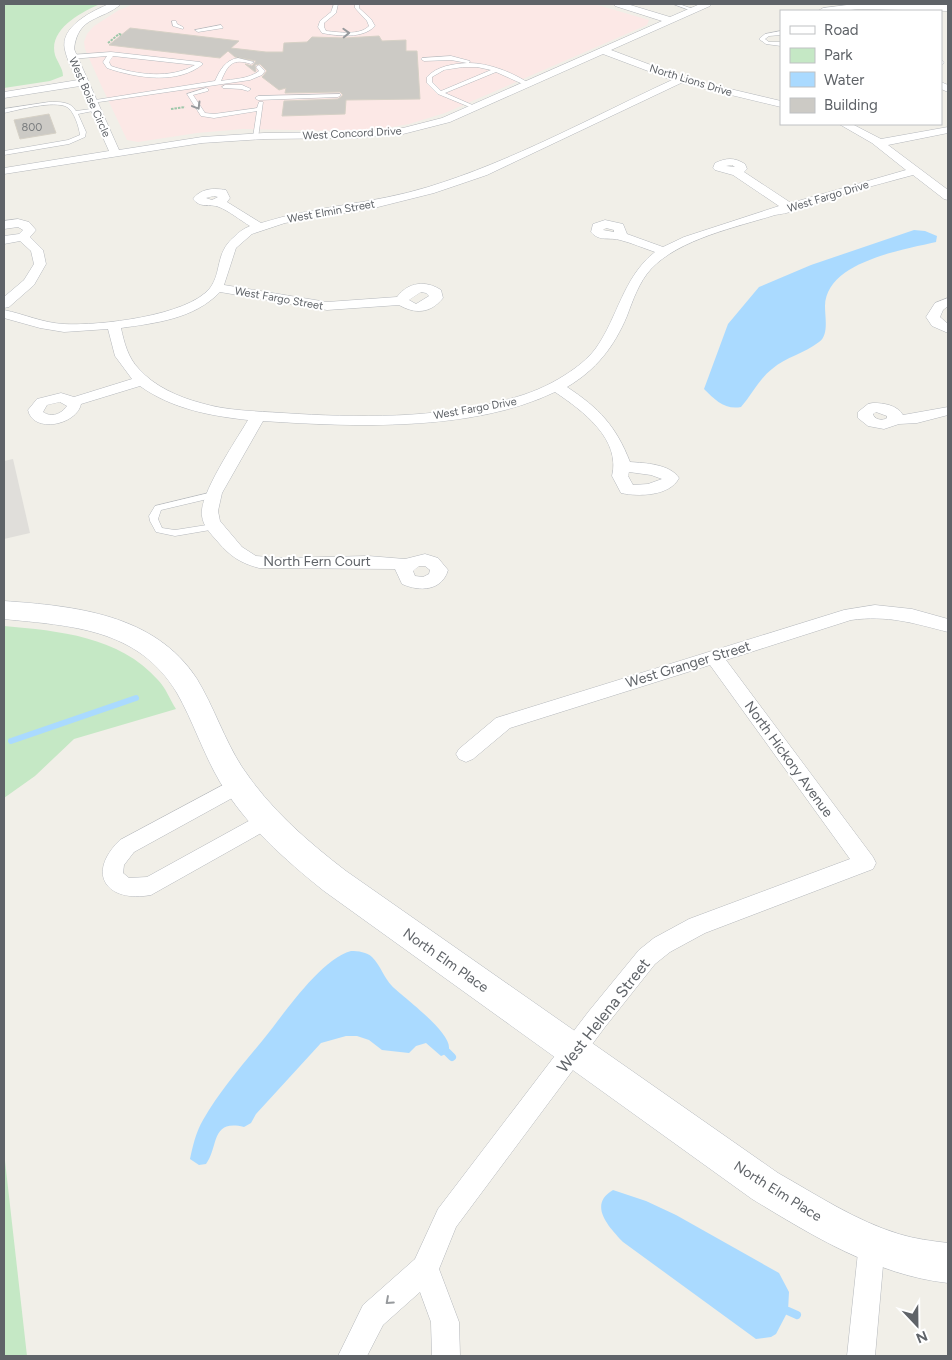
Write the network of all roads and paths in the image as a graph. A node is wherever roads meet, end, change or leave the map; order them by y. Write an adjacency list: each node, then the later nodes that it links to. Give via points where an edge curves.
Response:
1 (116, 4): 19 (street, West Boise Circle, via 85,20 73,33 69,43)
2 (336, 4): 3 (lane, one-way to 3, via 333,13 322,22 324,32 349,34 368,30 372,26 356,8)
3 (357, 4)
4 (618, 4): 10 (street)
5 (675, 4): 8 (lane)
6 (707, 4): 8 (street, West Concord Drive)
7 (948, 8): 9 (street, via 859,6)
8 (694, 10): 10 (street, West Concord Drive)
9 (831, 10)
10 (668, 20): 17 (street, West Concord Drive)
11 (174, 22): 13 (lane)
12 (221, 27): 14 (lane)
13 (181, 28)
14 (198, 30)
15 (780, 33): 16 (lane, via 762,38 768,43)
16 (780, 44)
17 (602, 50): 25 (street, North Lions Drive); 28 (street, West Concord Drive)
18 (111, 54): 18 (lane, via 138,57 200,64 188,72 157,75 109,67 106,62); 19 (lane)
19 (71, 57): 27 (street, West Boise Circle)
20 (424, 59): 22 (lane, via 451,58)
21 (251, 62): 26 (lane, via 238,60 228,63)
22 (479, 65): 24 (lane); 30 (lane, via 434,71 431,85)
23 (259, 68): 26 (lane, via 262,71 256,76)
24 (494, 71): 28 (lane); 30 (lane)
25 (681, 79): 33 (street, North Lions Drive); 54 (street, West Elmin Street, via 483,173 370,205)
26 (218, 81): 34 (lane)
27 (84, 82): 31 (street); 34 (street, West Boise Circle)
28 (527, 84): 36 (street, West Concord Drive)
29 (248, 89): 38 (lane, one-way to 38, via 231,86 190,94 203,115)
30 (442, 93): 36 (lane)
31 (4, 94)
32 (338, 95): 38 (lane, via 258,96 262,102)
33 (780, 104)
34 (94, 105): 40 (lane); 46 (street, West Boise Circle)
35 (186, 106): 37 (path)
36 (474, 107): 43 (street, West Concord Drive, via 446,120 404,131)
37 (170, 109)
38 (260, 109): 43 (lane)
39 (4, 111): 40 (lane, via 61,103)
40 (74, 112): 45 (lane, via 83,132 78,139)
41 (846, 125): 44 (street)
42 (948, 130): 44 (street)
43 (256, 136): 46 (street, West Concord Drive)
44 (879, 143): 48 (street)
45 (4, 152)
46 (115, 153): 47 (street, West Concord Drive)
47 (4, 171)
48 (914, 171): 50 (street); 52 (street, West Fargo Drive)
49 (736, 172): 52 (street)
50 (948, 196)
51 (219, 202): 54 (street)
52 (790, 208): 58 (street, West Fargo Drive)
53 (4, 225): 56 (street, via 26,225 30,230)
54 (259, 226): 59 (street, West Elmin Street, via 230,247)
55 (619, 234): 58 (street)
56 (23, 237): 57 (street); 62 (street, via 38,250 40,264 29,282)
57 (4, 240)
58 (663, 251): 67 (street, West Fargo Drive, via 636,277 615,327 600,352 571,378)
59 (217, 288): 60 (street, West Fargo Street, via 328,306); 64 (street, via 207,298 181,312)
60 (401, 301)
61 (948, 302): 65 (street, via 937,308 933,318)
62 (4, 304)
63 (4, 314): 64 (street, via 64,328)
64 (114, 325): 66 (street, West Fargo Drive, via 118,349 133,372)
65 (948, 329)
66 (144, 380): 68 (street); 70 (street, West Fargo Drive, via 179,400)
67 (556, 386): 70 (street, West Fargo Drive, via 510,404 443,416 355,421); 72 (street, via 592,410 604,424 616,443)
68 (73, 402)
69 (948, 411): 71 (street)
70 (258, 416): 73 (street)
71 (895, 420)
72 (622, 466)
73 (212, 495): 74 (street, via 209,514); 74 (lane, via 158,508 154,522 159,530 175,533)
74 (213, 526): 75 (street, North Fern Court, via 244,557 255,562 374,561)
75 (408, 564)
76 (4, 610): 80 (street, North Elm Place, via 99,623 152,647 180,676 192,694)
77 (948, 626): 78 (street, West Granger Street, via 922,617 887,611 860,612)
78 (713, 656): 79 (street, West Granger Street, via 503,723); 82 (street, North Hickory Avenue)
79 (466, 754)
80 (238, 786): 81 (street, North Elm Place); 81 (street, via 127,846 114,861 115,879 130,889 151,886)
81 (265, 821): 83 (street, North Elm Place, via 335,881)
82 (866, 862): 83 (street, West Helena Street, via 697,926 662,944 631,976)
83 (574, 1051): 84 (street, North Elm Place, via 765,1186 823,1221); 86 (street, West Helena Street, via 447,1218)
84 (872, 1244): 85 (street, North Elm Place); 89 (street)
85 (948, 1263)
86 (425, 1268): 87 (street, West Helena Street, one-way to 87, via 373,1315); 88 (street, via 445,1322)
87 (352, 1356)
88 (446, 1356)
89 (861, 1356)

